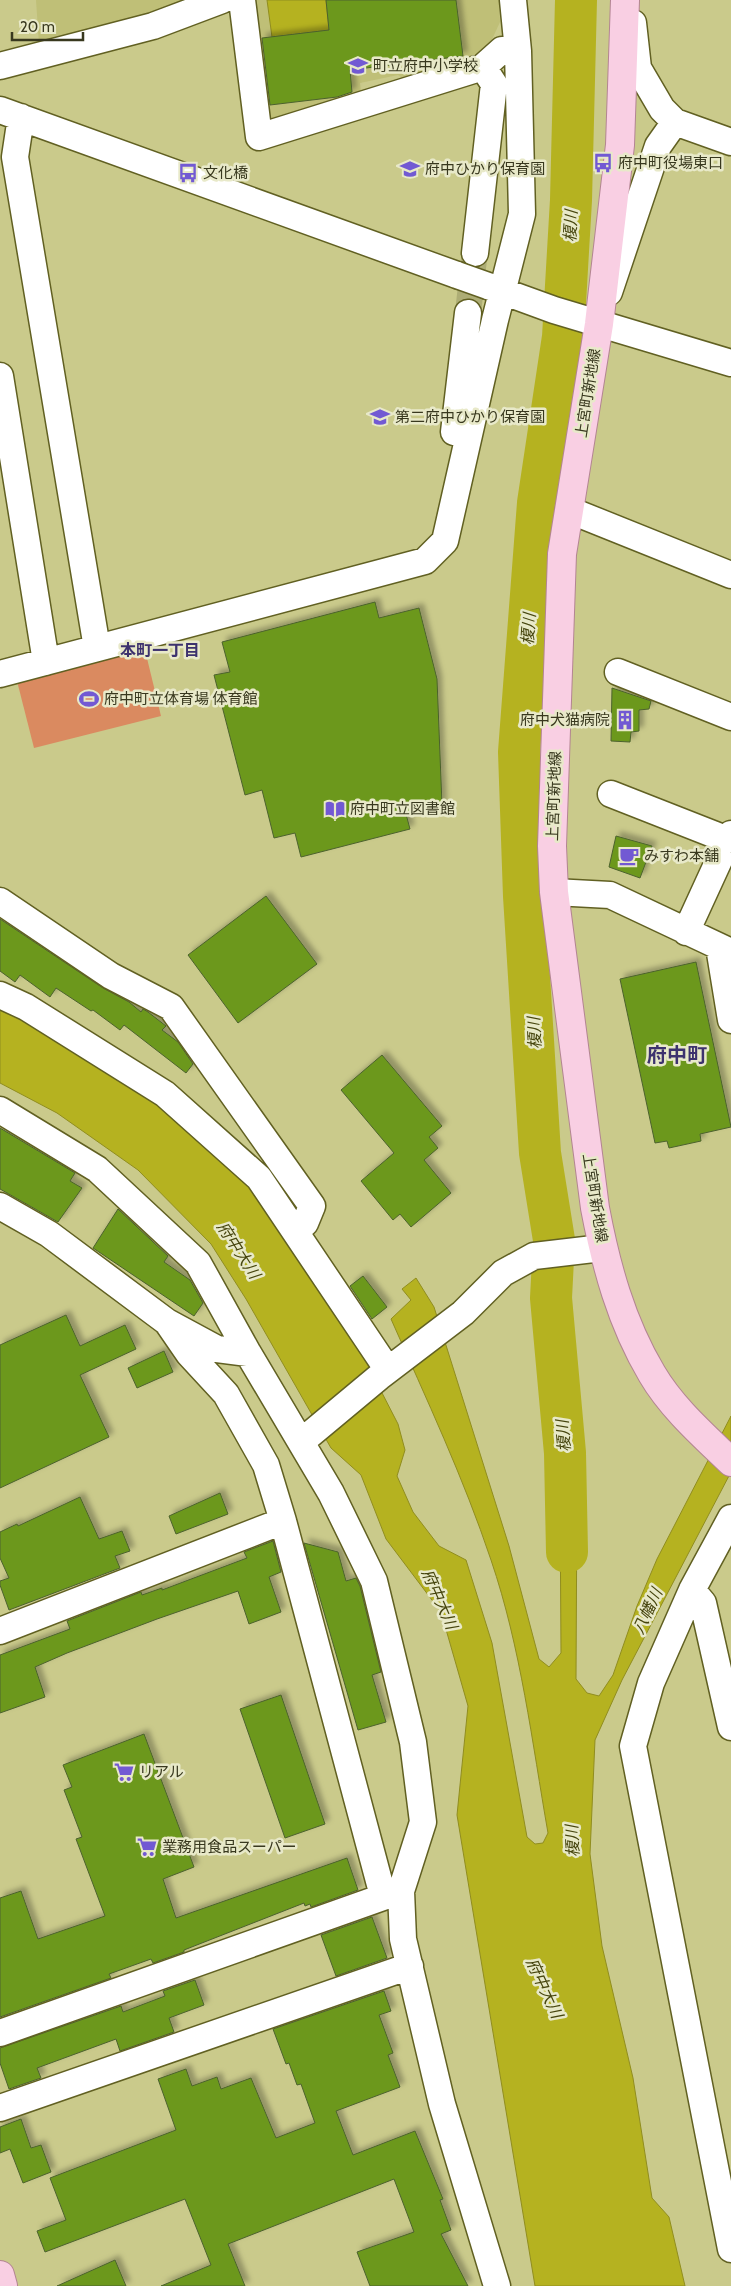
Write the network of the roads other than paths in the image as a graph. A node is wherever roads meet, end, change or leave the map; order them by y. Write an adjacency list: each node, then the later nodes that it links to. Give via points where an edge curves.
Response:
1 (222, 0): 7 (street, via 152,26)
2 (242, 0): 8 (street, via 259,137)
3 (513, 0): 6 (street)
4 (624, 0): 15 (main road, 上宮町新地線, via 620,144)
5 (630, 0): 10 (street, via 638,68 662,109)
6 (518, 51): 8 (street, via 502,50); 13 (street, via 522,214)
7 (0, 66)
8 (483, 67): 12 (street, via 494,84)
9 (10, 113): 13 (street, bridge); 21 (street)
10 (675, 122): 11 (street); 15 (street, via 658,146)
11 (731, 142)
12 (475, 253)
13 (502, 292): 15 (street); 18 (street)
14 (468, 314): 18 (street, via 446,478)
15 (587, 320): 16 (street); 19 (main road, 上宮町新地線)
16 (731, 364)
17 (0, 376): 22 (street)
18 (455, 492): 21 (street, via 445,541 425,561)
19 (569, 510): 20 (street); 28 (main road, 上宮町新地線, via 562,554 552,846)
20 (731, 575)
21 (97, 648): 22 (street)
22 (46, 662): 24 (street)
23 (618, 672): 25 (street)
24 (0, 674)
25 (731, 717)
26 (611, 794): 27 (street)
27 (730, 837): 30 (street)
28 (554, 892): 30 (street, via 610,894); 37 (main road, 上宮町新地線)
29 (0, 900): 36 (street, via 112,976 171,1007 312,1206 305,1223)
30 (686, 932): 31 (street)
31 (725, 949): 33 (street)
32 (0, 995): 36 (street, via 26,1007 165,1094 260,1178)
33 (731, 1020)
34 (0, 1110): 39 (street, via 97,1169 198,1263)
35 (7, 1218): 38 (street, via 48,1234)
36 (295, 1231): 40 (street)
37 (602, 1248): 40 (street, via 534,1256 503,1273 462,1313); 42 (main road, 上宮町新地線, via 617,1302 652,1374 685,1418)
38 (167, 1322): 39 (street, via 217,1348); 44 (street, via 226,1394 266,1465)
39 (248, 1353): 41 (street)
40 (384, 1374): 41 (street)
41 (307, 1436): 48 (street, via 374,1581 413,1742 423,1822)
42 (731, 1462)
43 (731, 1518): 45 (street)
44 (283, 1520): 46 (street); 48 (street)
45 (692, 1590): 47 (street, via 703,1603); 52 (street, via 651,1683 633,1746)
46 (0, 1631)
47 (731, 1727)
48 (392, 1894): 49 (street); 50 (street)
49 (410, 1966): 51 (street); 55 (street, via 442,2104)
50 (0, 2033)
51 (0, 2108)
52 (731, 2249)
53 (0, 2275): 54 (main road)
54 (3, 2286)
55 (497, 2286)

